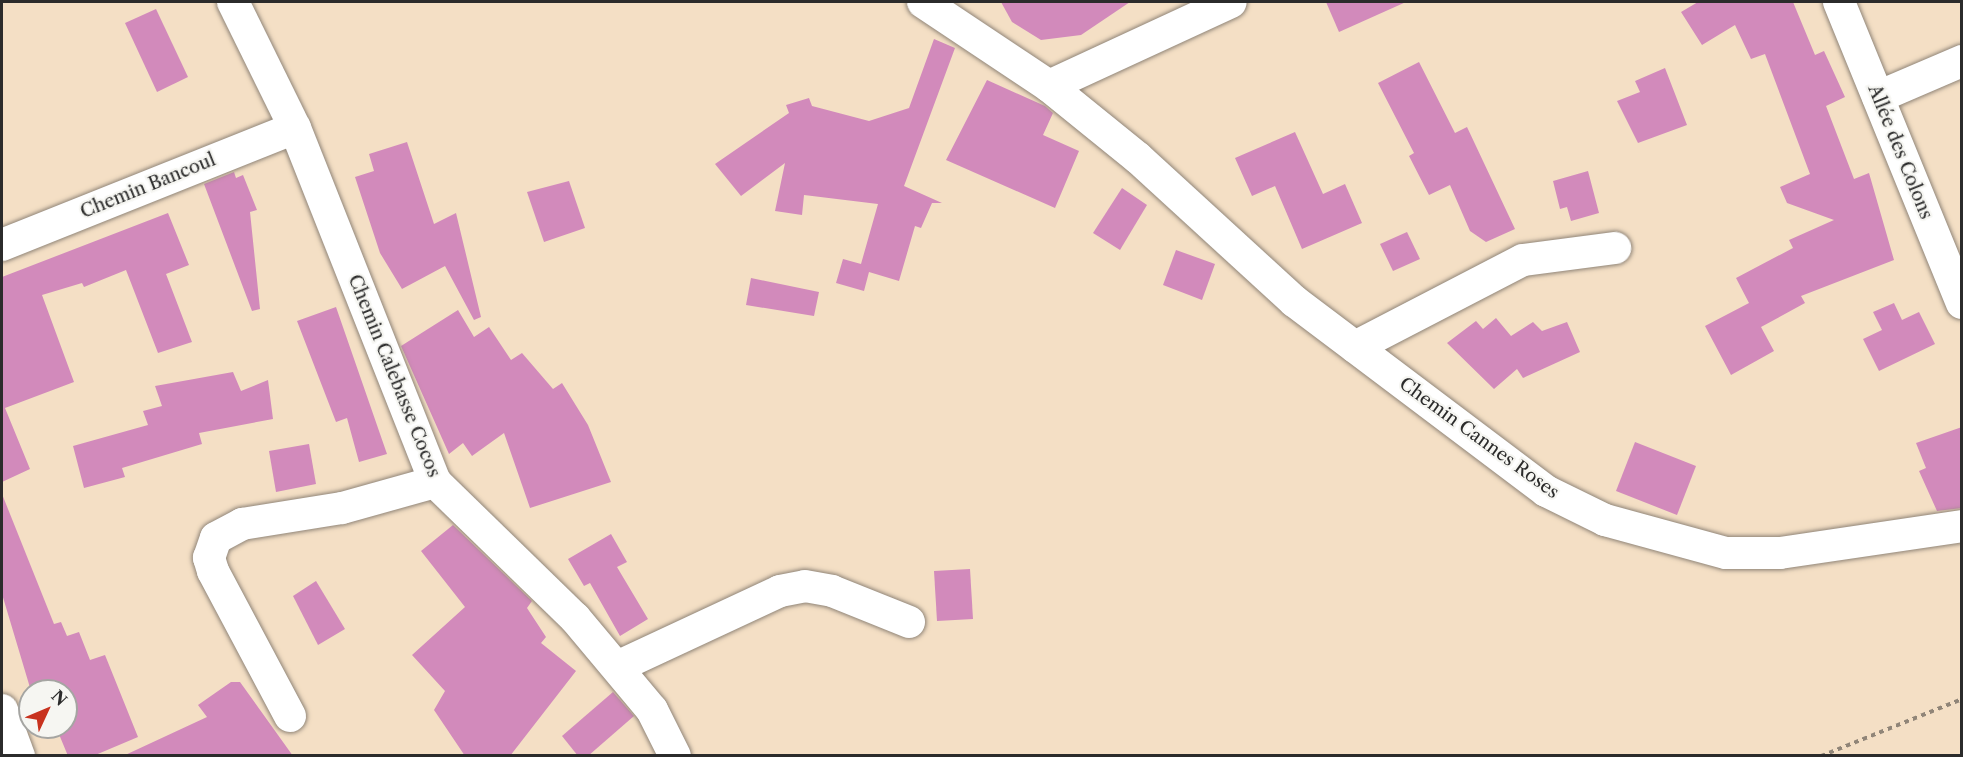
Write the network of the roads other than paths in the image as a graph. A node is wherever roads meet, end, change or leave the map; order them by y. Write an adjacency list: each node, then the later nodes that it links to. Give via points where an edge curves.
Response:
1 (233, 2): 8 (street, Chemin Calebasse Cocos)
2 (923, 2): 6 (street, Chemin Cannes Roses)
3 (1231, 2): 6 (street)
4 (1839, 2): 7 (street, Allée des Colons)
5 (1962, 61): 7 (street)
6 (1049, 86): 12 (street, Chemin Cannes Roses, via 1138,158 1251,266)
7 (1878, 97): 11 (street, Allée des Colons)
8 (295, 128): 9 (street, Chemin Bancoul); 13 (street, Chemin Calebasse Cocos)
9 (2, 245)
10 (1615, 248): 12 (street, via 1523,260)
11 (1962, 303)
12 (1355, 347): 14 (street, Chemin Cannes Roses, via 1546,491 1605,520 1671,542 1726,553 1780,553)
13 (435, 482): 16 (street, Chemin Calebasse Cocos, via 575,618); 18 (street, via 342,508 242,524 216,538 209,558 213,572)
14 (1962, 526)
15 (909, 622): 16 (street, via 832,591 805,586 780,591)
16 (617, 668): 20 (street, Chemin Calebasse Cocos, via 652,710)
17 (2, 710): 19 (street)
18 (290, 716)
19 (19, 756)
20 (675, 756)

